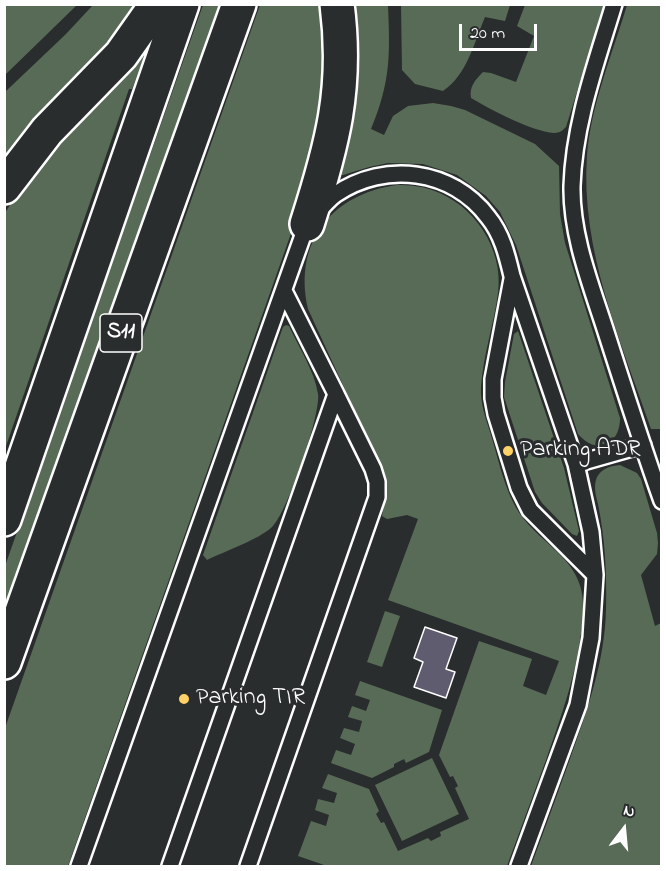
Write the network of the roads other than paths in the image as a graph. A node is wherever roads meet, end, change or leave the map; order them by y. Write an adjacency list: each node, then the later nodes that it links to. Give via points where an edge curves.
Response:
1 (157, 4): 6 (highway, via 121,55 47,131)
2 (182, 4): 14 (highway, S11)
3 (239, 4): 16 (highway, S11)
4 (337, 4): 7 (highway, via 341,72 337,114 328,159)
5 (614, 4): 11 (lane, via 586,96 574,150 572,189 580,247)
6 (4, 187)
7 (307, 224): 8 (lane, via 333,196 370,178 408,173 430,177 466,195 489,217 506,251); 9 (lane)
8 (512, 276): 12 (lane); 15 (lane, via 493,379 496,414 519,488 530,510)
9 (284, 291): 10 (lane); 17 (lane)
10 (336, 394): 18 (lane); 19 (lane, via 373,469 377,497)
11 (642, 445): 12 (lane); 13 (lane)
12 (576, 464): 15 (lane, via 591,532)
13 (662, 501)
14 (4, 519)
15 (595, 575): 20 (lane, via 591,638 578,705)
16 (4, 662)
17 (79, 867)
18 (170, 867)
19 (248, 867)
20 (519, 867)

